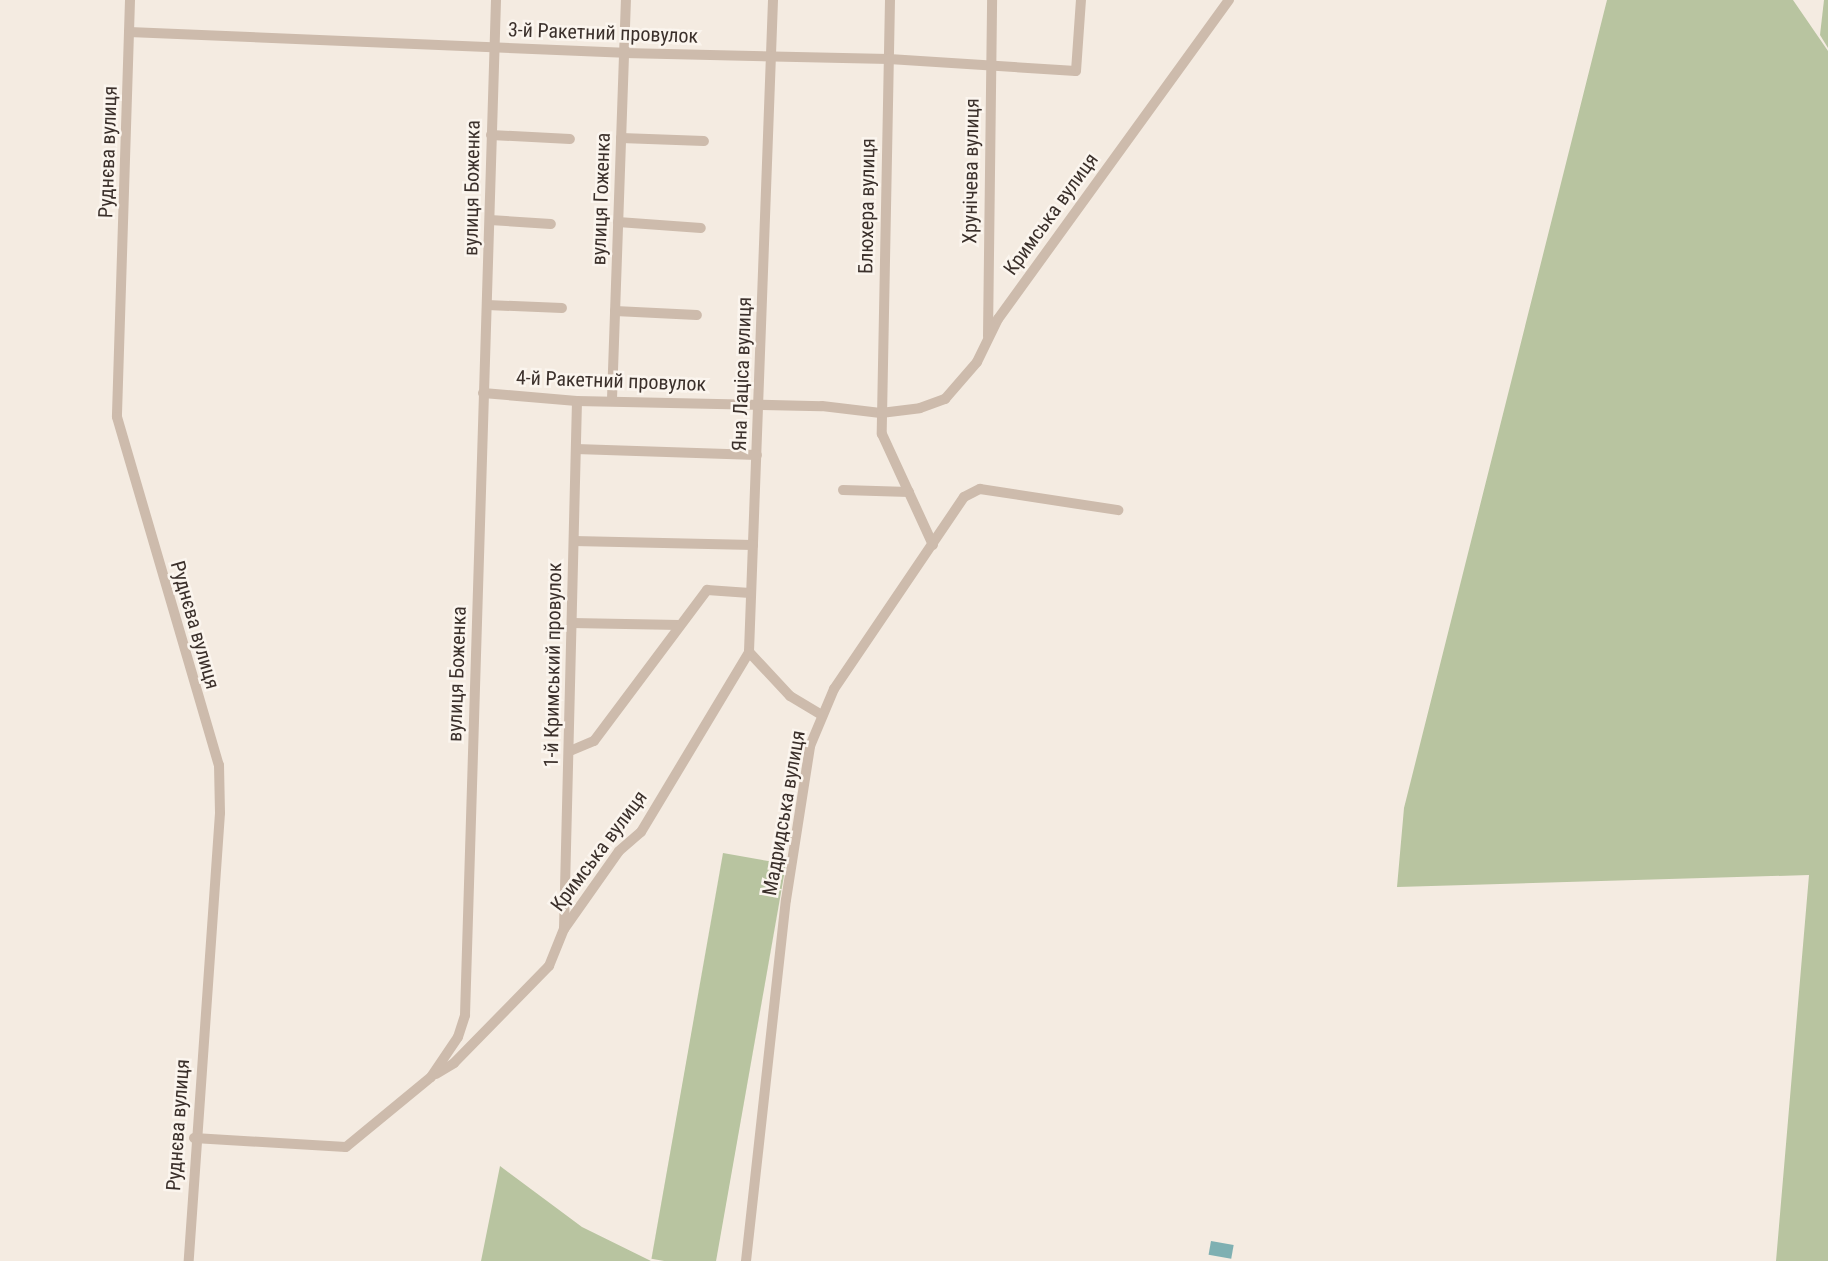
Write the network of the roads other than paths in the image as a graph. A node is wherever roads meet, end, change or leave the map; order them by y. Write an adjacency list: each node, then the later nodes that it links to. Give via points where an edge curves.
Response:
1 (130, 0): 10 (street, Руднєва вулиця)
2 (496, 0): 11 (street, вулиця Боженка)
3 (626, 0): 12 (street, вулиця Гоженка)
4 (773, 0): 13 (street, Яна Лаціса вулиця)
5 (890, 0): 14 (street, Блюхера вулиця)
6 (992, 0): 15 (street, Хрунічева вулиця)
7 (1088, 0): 9 (street)
8 (1229, 0): 28 (street, Кримська вулиця, via 1003,311)
9 (1080, 6): 15 (street, 3-й Ракетний провулок, via 1076,71)
10 (129, 32): 11 (street, 3-й Ракетний провулок); 50 (street, Руднєва вулиця, via 117,417 219,765 220,813)
11 (494, 47): 12 (street, 3-й Ракетний провулок); 16 (street, вулиця Боженка)
12 (624, 53): 13 (street, 3-й Ракетний провулок); 17 (street, вулиця Гоженка)
13 (772, 55): 14 (street, 3-й Ракетний провулок); 32 (street, Яна Лаціса вулиця)
14 (889, 59): 15 (street, 3-й Ракетний провулок); 33 (street, Блюхера вулиця)
15 (990, 64): 28 (street, Хрунічева вулиця)
16 (491, 135): 18 (street); 20 (street, вулиця Боженка)
17 (621, 138): 19 (street); 21 (street, вулиця Гоженка)
18 (570, 139)
19 (704, 141)
20 (490, 220): 22 (street); 24 (street, вулиця Боженка)
21 (618, 222): 23 (street); 26 (street, вулиця Гоженка)
22 (551, 224)
23 (701, 228)
24 (487, 305): 25 (street); 29 (street, вулиця Боженка)
25 (562, 308)
26 (615, 311): 27 (street); 30 (street, вулиця Гоженка)
27 (697, 315)
28 (988, 343): 33 (street, Кримська вулиця, via 945,399 920,408)
29 (483, 393): 31 (street, 4-й Ракетний провулок); 49 (street, вулиця Боженка, via 465,1015 458,1037)
30 (612, 399): 31 (street, 4-й Ракетний провулок); 32 (street, 4-й Ракетний провулок)
31 (577, 401): 34 (street, 1-й Кримський провулок)
32 (758, 404): 33 (street, 4-й Ракетний провулок); 35 (street, Яна Лаціса вулиця)
33 (881, 413): 37 (street, Блюхера вулиця, via 882,434)
34 (576, 449): 35 (street); 39 (street, 1-й Кримський провулок)
35 (757, 455): 40 (street, Яна Лаціса вулиця)
36 (843, 490): 37 (street)
37 (909, 492): 41 (street, Блюхера вулиця)
38 (1118, 510): 41 (street, Мадридська вулиця, via 980,489 964,497)
39 (574, 541): 40 (street); 43 (street, 1-й Кримський провулок)
40 (753, 545): 42 (street, Яна Лаціса вулиця)
41 (933, 545): 46 (street, Мадридська вулиця, via 834,688)
42 (750, 593): 44 (street, via 707,590); 45 (street, Яна Лаціса вулиця)
43 (573, 623): 44 (street); 47 (street, 1-й Кримський провулок)
44 (679, 625): 47 (street, via 594,741)
45 (748, 652): 46 (street, via 790,696); 48 (street, Кримська вулиця, via 641,832 619,851)
46 (822, 715): 52 (street, Мадридська вулиця, via 810,746 786,900)
47 (570, 751): 48 (street, 1-й Кримський провулок)
48 (564, 929): 49 (street, Кримська вулиця, via 549,966 454,1063)
49 (431, 1077): 50 (street, вулиця Боженка, via 346,1147)
50 (194, 1138): 51 (street, Руднєва вулиця)
51 (189, 1261)
52 (746, 1261)

